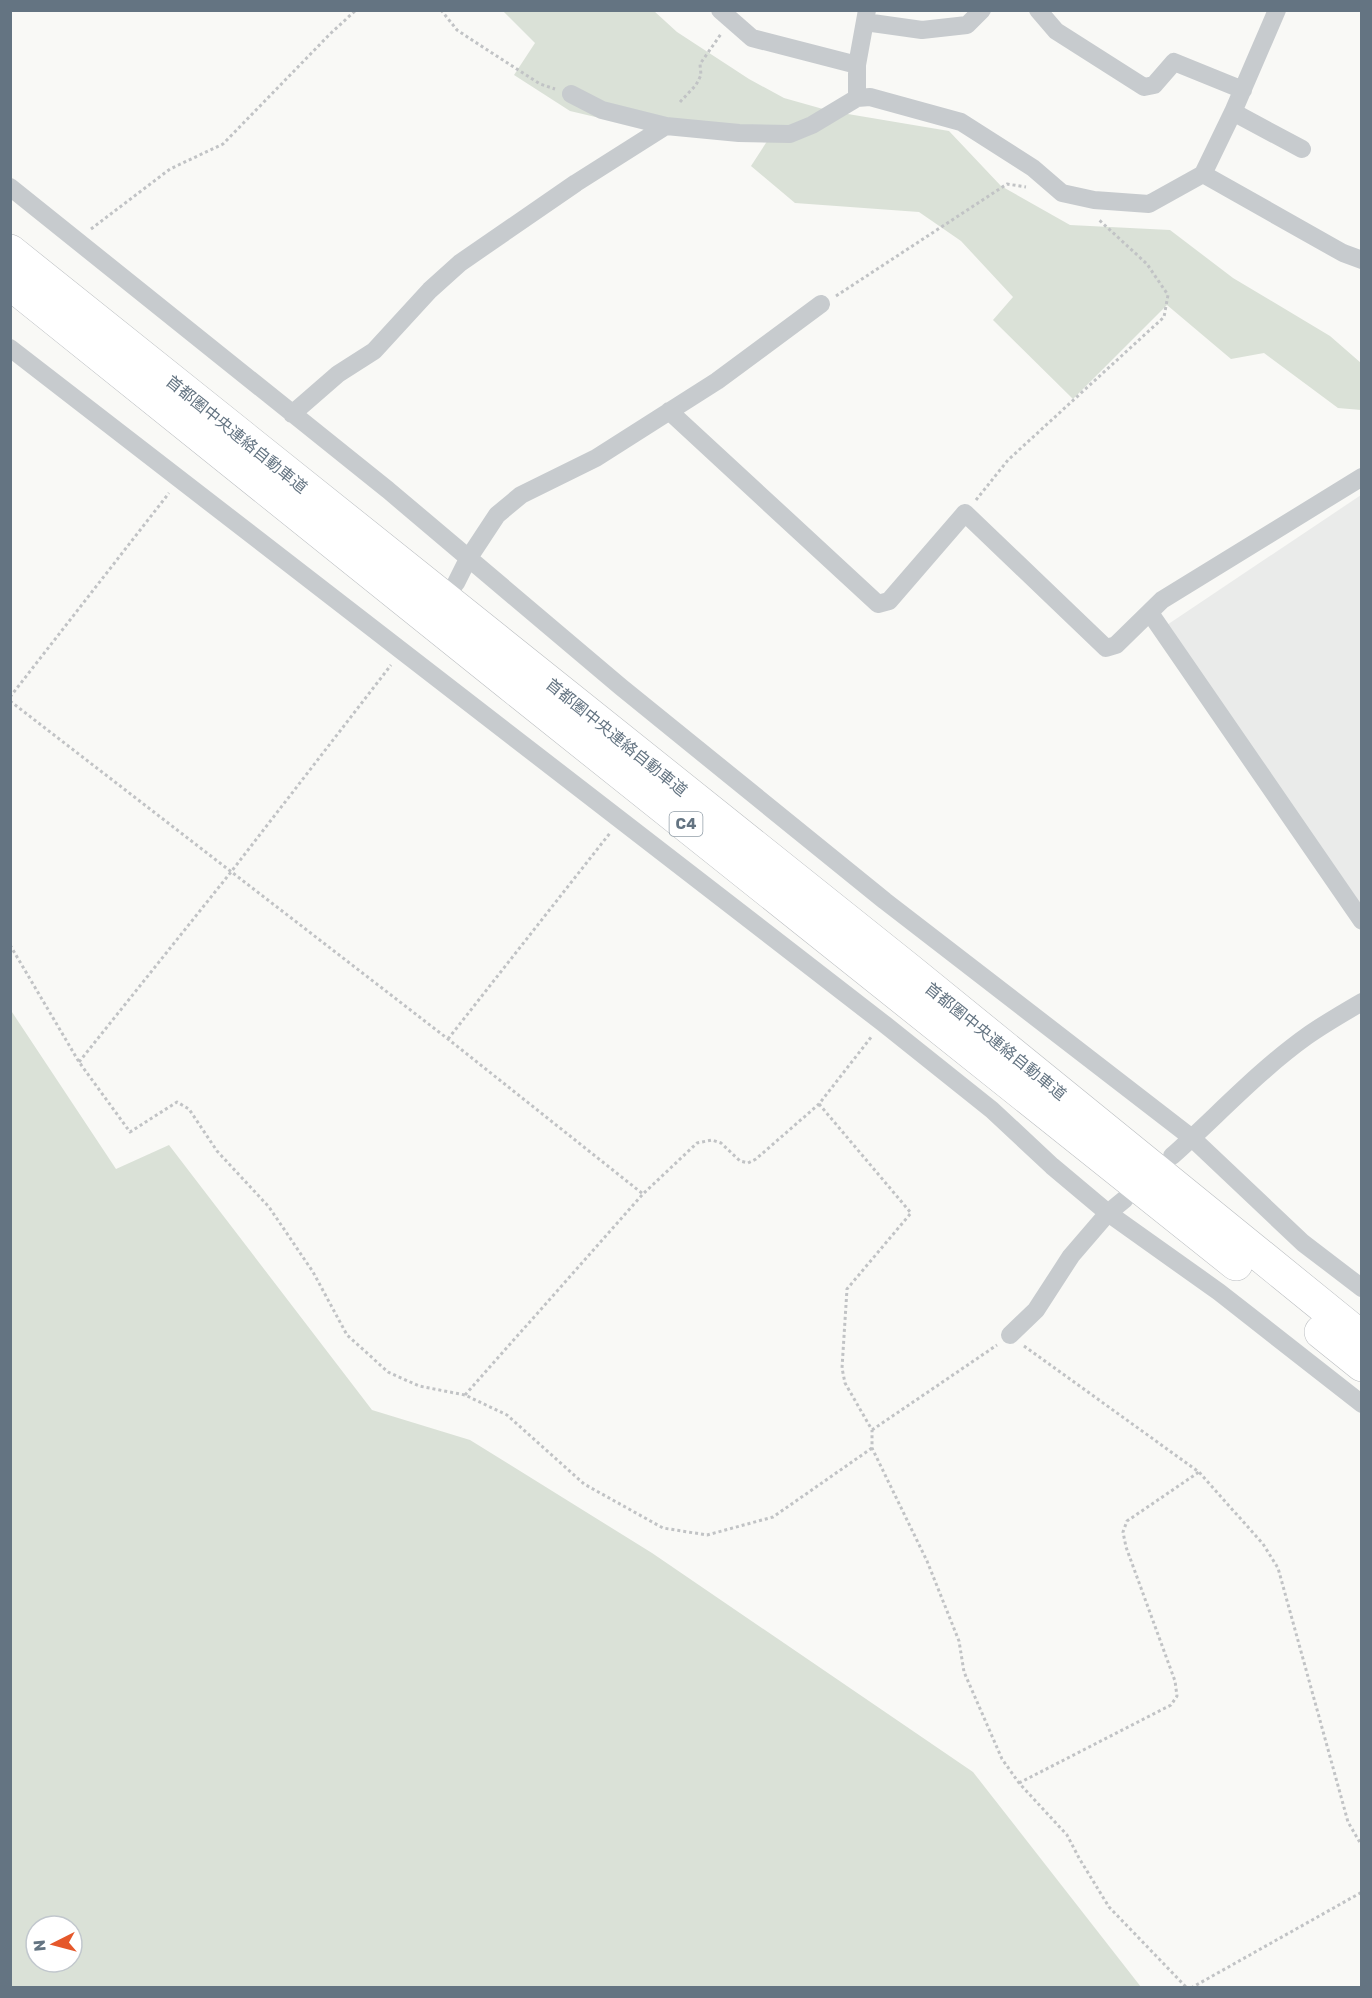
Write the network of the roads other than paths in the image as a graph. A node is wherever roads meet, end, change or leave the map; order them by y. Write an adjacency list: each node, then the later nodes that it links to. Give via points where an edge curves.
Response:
1 (982, 10): 5 (street, via 968,25 922,30)
2 (1038, 10): 7 (street, via 1056,31 1144,87 1154,85 1174,62)
3 (1277, 10): 7 (street)
4 (725, 15): 6 (street, via 752,38)
5 (866, 16): 6 (street)
6 (857, 65): 9 (street)
7 (1243, 90): 10 (street)
8 (571, 94): 11 (street, via 602,110)
9 (857, 98): 11 (street, via 790,134 740,134); 13 (street, via 870,97 961,122 1067,194 1094,200 1149,204)
10 (1233, 112): 12 (street); 13 (street)
11 (666, 126): 21 (street, via 460,263 374,351 338,374)
12 (1302, 149)
13 (1203, 174): 16 (street)
14 (10, 188): 21 (street)
15 (10, 251): 33 (highway, 首都圏中央連絡自動車道 / C4)
16 (1362, 260)
17 (10, 283): 37 (highway, 首都圏中央連絡自動車道 / C4)
18 (821, 304): 20 (street, via 717,381)
19 (10, 348): 31 (street, via 883,1023 992,1110)
20 (669, 411): 23 (street, via 596,458 521,495 498,515); 25 (street, via 878,604 889,601 965,513 1106,648 1116,645)
21 (292, 414): 23 (street)
22 (1362, 477): 25 (street, via 1162,600)
23 (468, 559): 24 (street); 28 (street, via 885,901)
24 (456, 583)
25 (1150, 612): 26 (street)
26 (1362, 921)
27 (1362, 1002): 28 (street, via 1307,1036)
28 (1192, 1138): 29 (street); 32 (street, via 1303,1243)
29 (1172, 1156)
30 (1125, 1199): 31 (street)
31 (1108, 1213): 35 (street, via 1071,1257 1036,1310); 38 (street, via 1219,1292)
32 (1362, 1288)
33 (1322, 1307): 34 (highway); 36 (highway, 首都圏中央連絡自動車道 / C4)
34 (1362, 1332)
35 (1010, 1335)
36 (1362, 1338)
37 (1362, 1365)
38 (1362, 1404)

